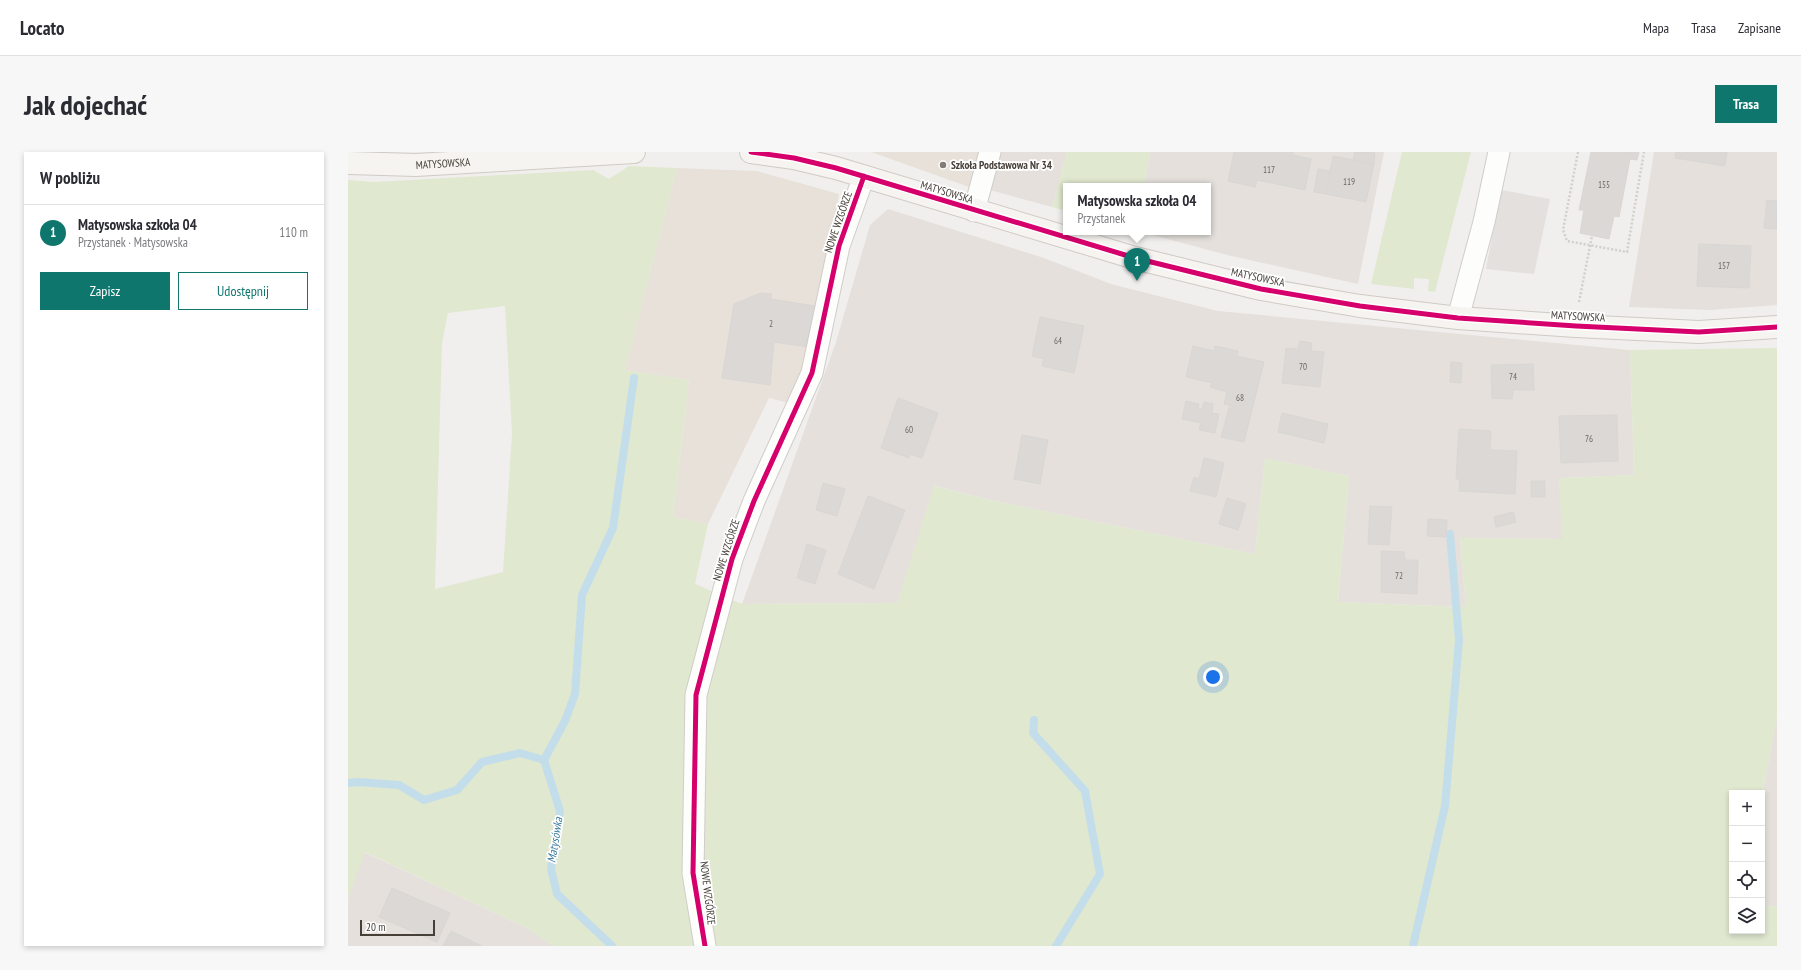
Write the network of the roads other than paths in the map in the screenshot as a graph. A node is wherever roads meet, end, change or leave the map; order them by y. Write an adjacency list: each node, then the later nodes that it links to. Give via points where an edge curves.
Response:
1 (634, 152): 5 (street, MATYSOWSKA, via 416,165)
2 (751, 152): 6 (street, MATYSOWSKA, via 800,159)
3 (990, 152): 7 (street)
4 (1499, 152): 8 (street, via 1484,222)
5 (348, 163)
6 (864, 176): 7 (street, MATYSOWSKA); 10 (street, NOWE WZGÓRZE, via 839,246 812,373 754,501 732,559 696,695 693,873)
7 (974, 211): 8 (street, MATYSOWSKA, via 1135,258 1261,289 1360,306)
8 (1458, 318): 9 (street, MATYSOWSKA, via 1699,332)
9 (1777, 327)
10 (705, 946)

